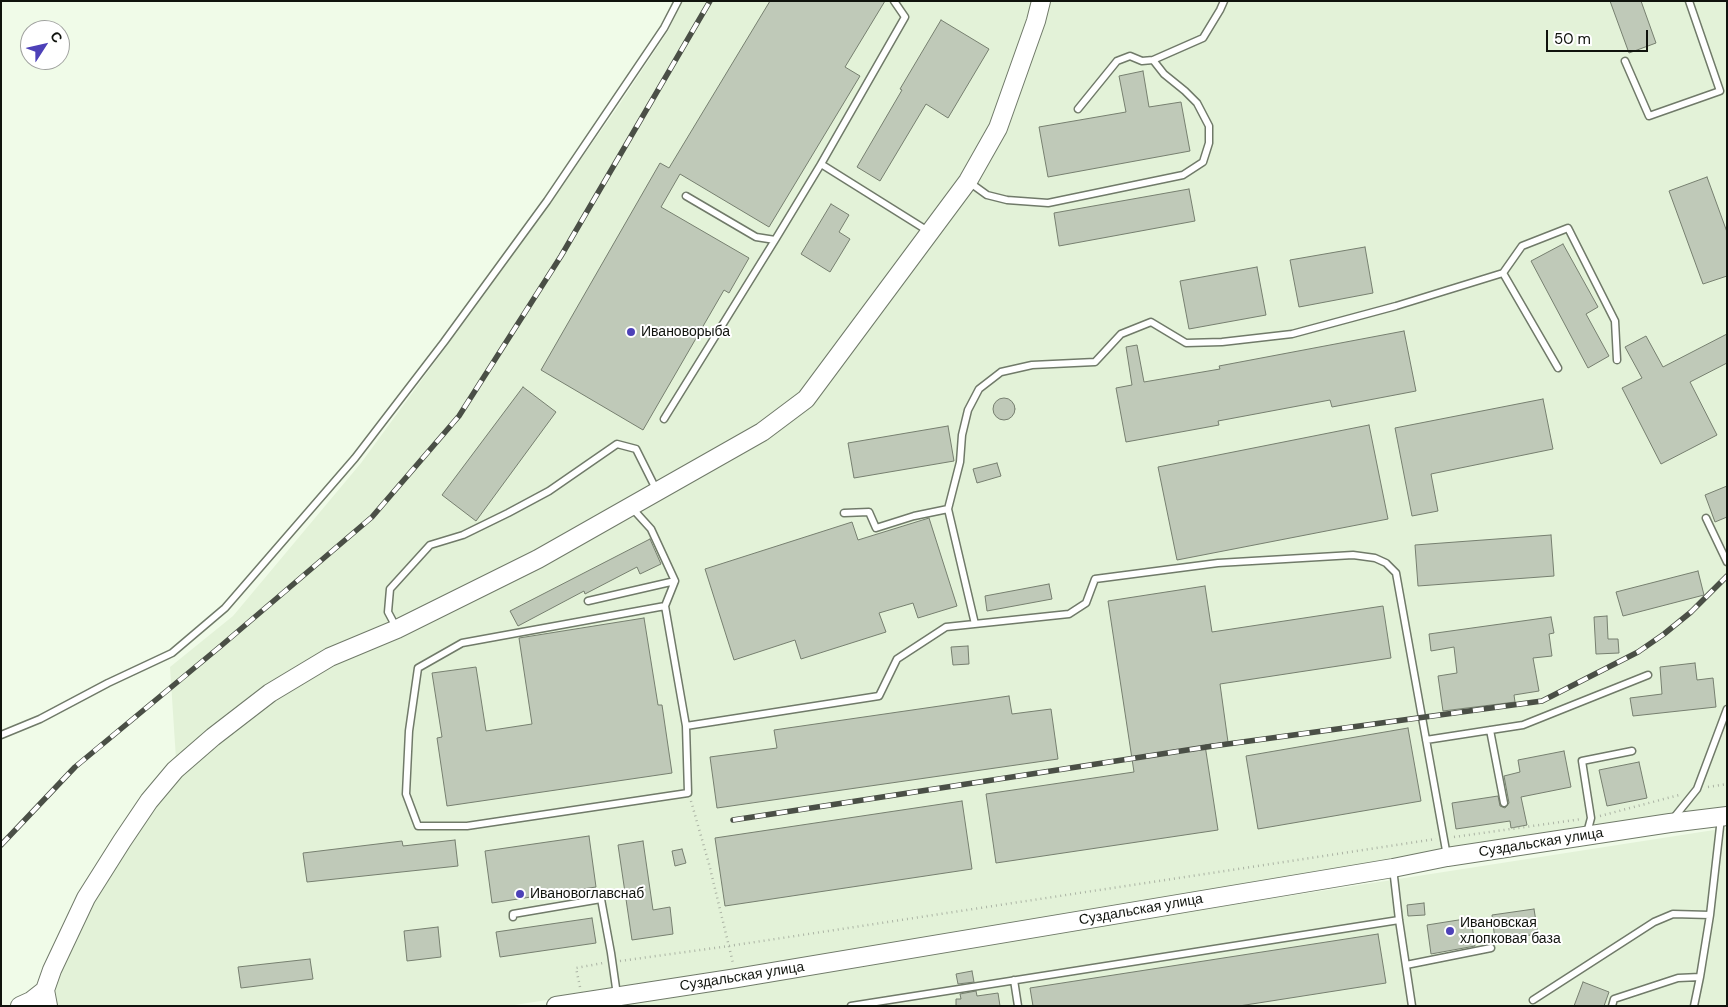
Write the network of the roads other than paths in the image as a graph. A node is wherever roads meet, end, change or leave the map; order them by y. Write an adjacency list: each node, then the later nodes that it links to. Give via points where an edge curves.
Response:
1 (678, 1): 33 (lane, via 664,28 547,201 444,342 355,458 225,608 172,653)
2 (894, 1): 9 (lane, via 905,17)
3 (1041, 1): 10 (street, via 998,128)
4 (1224, 1): 6 (lane, via 1203,38)
5 (1689, 1): 7 (lane, via 1720,91 1649,116)
6 (1153, 60): 8 (lane, via 1142,61 1130,56 1117,61); 10 (lane, via 1197,103 1210,126 1210,143 1203,162 1183,175 1048,203 987,195)
7 (1625, 61)
8 (1078, 109)
9 (821, 164): 12 (lane); 13 (lane)
10 (968, 181): 12 (street)
11 (686, 196): 13 (lane, via 756,237)
12 (929, 232): 18 (street, via 806,400 762,432)
13 (775, 240): 17 (lane)
14 (1503, 273): 15 (lane, via 1522,246 1568,228 1615,321); 16 (lane); 20 (lane, via 1292,334 1186,343 1151,322 1121,334 1095,362 1032,365 1001,372 979,389 968,410)
15 (1617, 360)
16 (1558, 368)
17 (664, 419)
18 (657, 492): 19 (street); 28 (lane, via 636,449 617,444 549,491 463,535 430,545 390,589 388,612)
19 (631, 506): 24 (lane, via 651,529); 28 (street, via 538,559)
20 (948, 509): 21 (lane, via 876,528 869,512); 27 (lane)
21 (844, 513)
22 (1706, 518): 23 (lane)
23 (1727, 562)
24 (674, 581): 25 (lane); 26 (lane)
25 (588, 602)
26 (665, 606): 31 (lane); 31 (lane, via 462,643 418,668 409,731 406,794 418,826 467,826 688,793)
27 (975, 624): 31 (lane, via 946,627 897,659 879,696); 34 (lane, via 1069,614 1086,603 1094,579 1218,562 1353,555 1375,558 1386,562 1396,573)
28 (397, 629): 50 (street, via 330,657 270,693 175,770 149,801 86,898 52,970)
29 (1648, 676): 32 (lane, via 1523,725)
30 (1727, 709): 38 (lane, via 1696,789)
31 (686, 726)
32 (1490, 730): 34 (lane); 36 (lane)
33 (1, 735)
34 (1426, 740): 40 (lane)
35 (1632, 751): 39 (lane, via 1582,761 1590,818)
36 (1504, 803)
37 (1724, 816): 38 (street, Суздальская улица); 42 (lane)
38 (1670, 823): 39 (street, Суздальская улица)
39 (1586, 836): 40 (street, Суздальская улица)
40 (1447, 858): 41 (street, Суздальская улица)
41 (1393, 868): 44 (lane); 49 (street, Суздальская улица)
42 (1710, 915): 47 (lane); 51 (lane, via 1673,914 1654,922)
43 (513, 917): 49 (lane, via 513,914 601,898)
44 (1399, 920): 46 (lane); 48 (lane)
45 (1491, 948): 46 (lane)
46 (1406, 965): 57 (lane)
47 (1700, 977): 52 (lane, via 1678,978); 59 (lane)
48 (1014, 980): 55 (lane); 56 (lane)
49 (617, 996): 54 (street, Суздальская улица)
50 (47, 998): 53 (street)
51 (1533, 1000)
52 (1613, 1003): 58 (lane)
53 (20, 1006)
54 (556, 1006)
55 (851, 1006)
56 (1018, 1006)
57 (1412, 1006)
58 (1618, 1006)
59 (1694, 1006)

